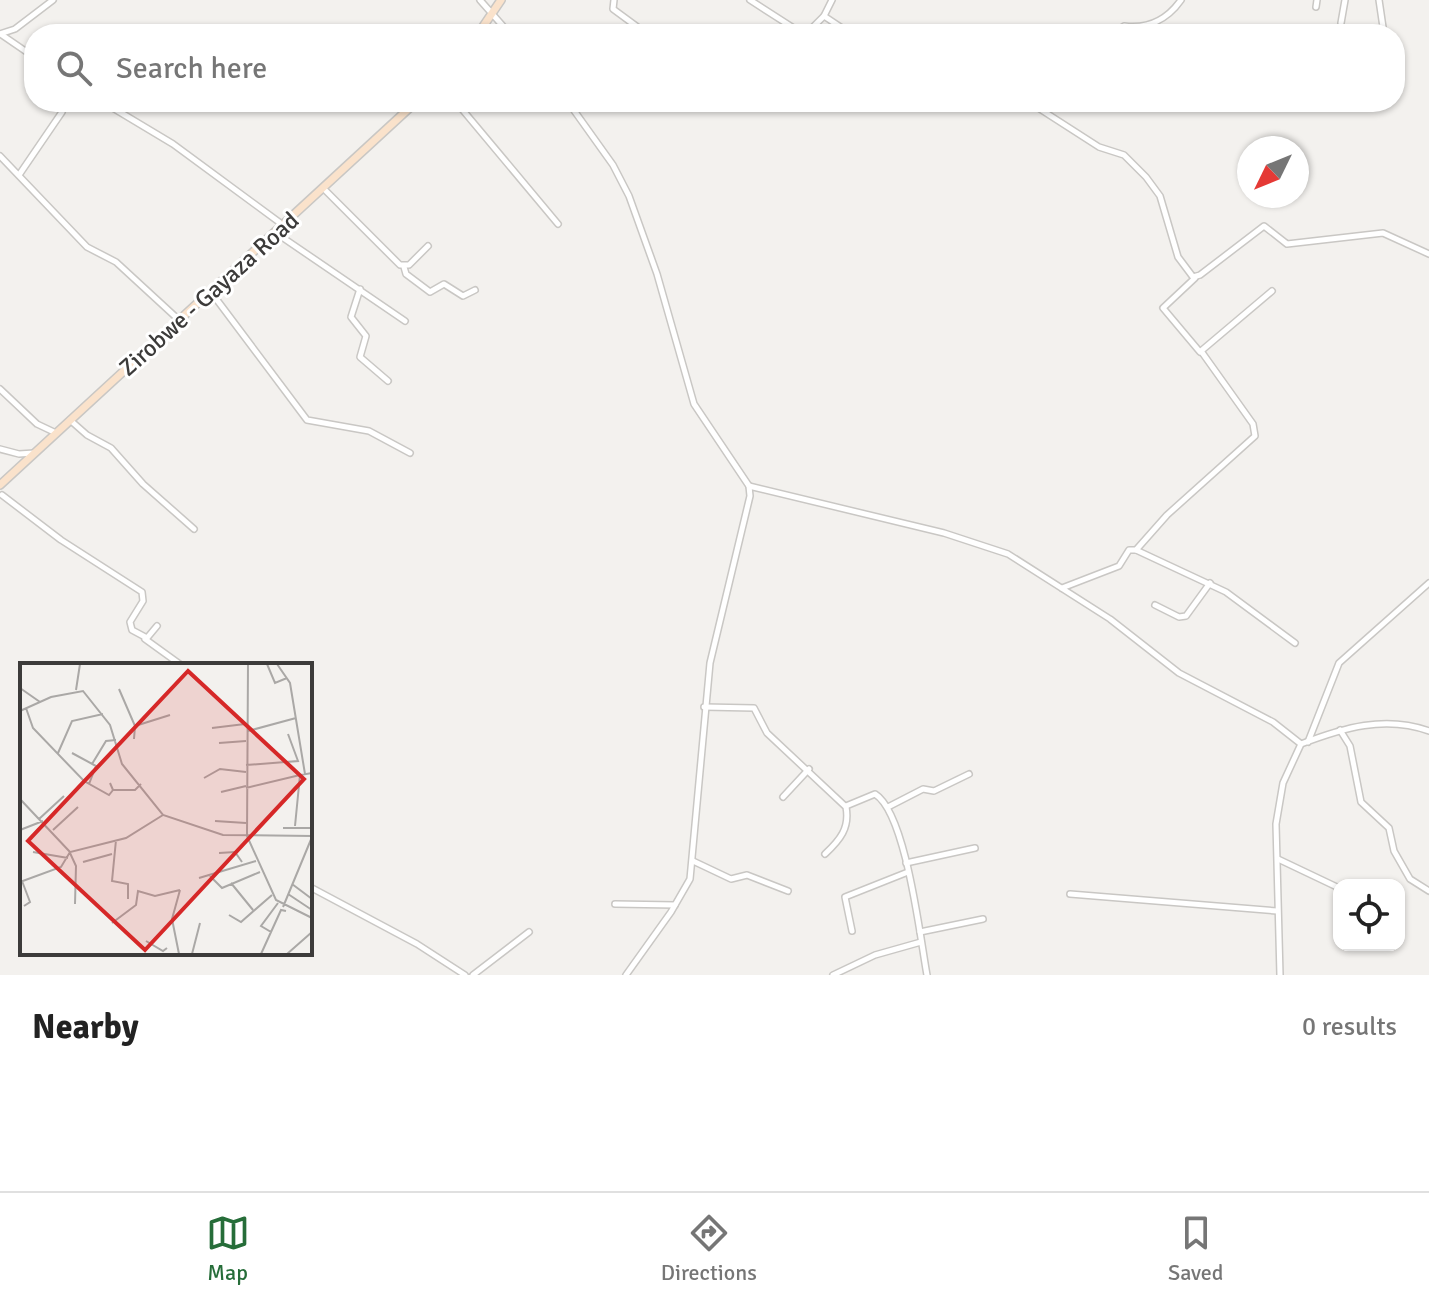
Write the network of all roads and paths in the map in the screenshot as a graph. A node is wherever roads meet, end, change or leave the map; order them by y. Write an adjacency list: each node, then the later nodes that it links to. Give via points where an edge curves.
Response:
1 (53, 0): 21 (street)
2 (480, 0): 10 (street)
3 (501, 0): 10 (street)
4 (614, 0): 15 (street, via 613,9)
5 (750, 0): 16 (street)
6 (832, 0): 11 (street)
7 (1181, 0): 19 (street, via 1159,21)
8 (1345, 0): 12 (street)
9 (1379, 0): 20 (street)
10 (493, 16): 13 (street); 14 (street)
11 (824, 16): 17 (street); 18 (street)
12 (1341, 23)
13 (486, 24)
14 (501, 24)
15 (633, 24)
16 (788, 24)
17 (815, 24)
18 (836, 24)
19 (1148, 24)
20 (1383, 24)
21 (1, 35): 22 (street)
22 (24, 50)
23 (62, 112): 30 (street)
24 (120, 112): 33 (street, via 173,144)
25 (405, 112): 31 (street, Zirobwe - Gayaza Road)
26 (464, 112): 32 (street)
27 (575, 112): 54 (street, via 629,196 694,404)
28 (1045, 112): 38 (street, via 1099,147 1124,155 1146,177 1160,196 1178,257)
29 (0, 156): 30 (street)
30 (19, 175): 43 (street, via 87,247 116,262)
31 (324, 189): 33 (street, Zirobwe - Gayaza Road); 37 (street)
32 (558, 224)
33 (284, 226): 34 (street, Zirobwe - Gayaza Road)
34 (276, 233): 39 (street); 42 (street, Zirobwe - Gayaza Road)
35 (428, 246): 37 (street)
36 (1429, 254): 38 (street, via 1383,233 1287,244 1264,226)
37 (404, 267): 40 (street, via 430,292 444,284 463,296)
38 (1196, 277): 45 (street, via 1163,308)
39 (360, 289): 44 (street); 46 (street, via 351,317 366,336 360,357)
40 (475, 290)
41 (1272, 291): 45 (street)
42 (211, 292): 43 (street, Zirobwe - Gayaza Road); 52 (street, via 307,420 369,431)
43 (180, 320): 48 (street, Zirobwe - Gayaza Road)
44 (405, 321)
45 (1200, 353): 57 (street, via 1256,433)
46 (388, 381)
47 (0, 389): 49 (street, via 37,424)
48 (70, 420): 49 (street, Zirobwe - Gayaza Road); 56 (street, via 111,448)
49 (57, 433): 51 (street, Zirobwe - Gayaza Road)
50 (0, 449): 51 (street)
51 (35, 453): 53 (street, Zirobwe - Gayaza Road)
52 (410, 453)
53 (0, 485)
54 (749, 486): 60 (street, via 988,546 1027,563); 66 (street, via 742,536 714,635)
55 (2, 495): 63 (street, via 142,592 143,601 130,622)
56 (194, 529)
57 (1136, 550): 58 (street); 60 (street, via 1129,550 1119,566)
58 (1210, 583): 61 (street, via 1186,616); 64 (street)
59 (1429, 583): 69 (street, via 1339,663)
60 (1061, 588): 69 (street, via 1179,673)
61 (1155, 605)
62 (157, 626): 63 (street)
63 (144, 639): 65 (street)
64 (1295, 643)
65 (178, 663)
66 (704, 707): 70 (street, via 754,708 767,733); 78 (street)
67 (1340, 730): 68 (street, via 1387,722); 69 (street); 84 (street, via 1350,746 1361,802 1389,828 1394,851 1410,879)
68 (1429, 731)
69 (1305, 743): 77 (street, via 1280,794)
70 (809, 769): 72 (street); 73 (street)
71 (969, 774): 74 (street)
72 (783, 797)
73 (846, 807): 74 (street, via 875,794); 76 (street, via 842,837)
74 (888, 807): 79 (street)
75 (975, 848): 79 (street)
76 (825, 854)
77 (1278, 859): 81 (street); 88 (street)
78 (693, 861): 83 (street, via 731,879 747,875); 87 (street, via 687,888)
79 (906, 863): 80 (street)
80 (908, 872): 90 (street, via 845,897); 92 (street)
81 (1333, 885)
82 (312, 888): 94 (street)
83 (788, 891)
84 (1429, 891)
85 (1070, 894): 88 (street)
86 (615, 904): 87 (street)
87 (675, 905): 96 (street)
88 (1277, 911): 99 (street)
89 (983, 919): 92 (street)
90 (852, 931)
91 (529, 932): 95 (street)
92 (920, 932): 93 (street)
93 (921, 942): 97 (street); 98 (street)
94 (465, 975)
95 (473, 975)
96 (626, 975)
97 (833, 975)
98 (927, 975)
99 (1280, 975)

